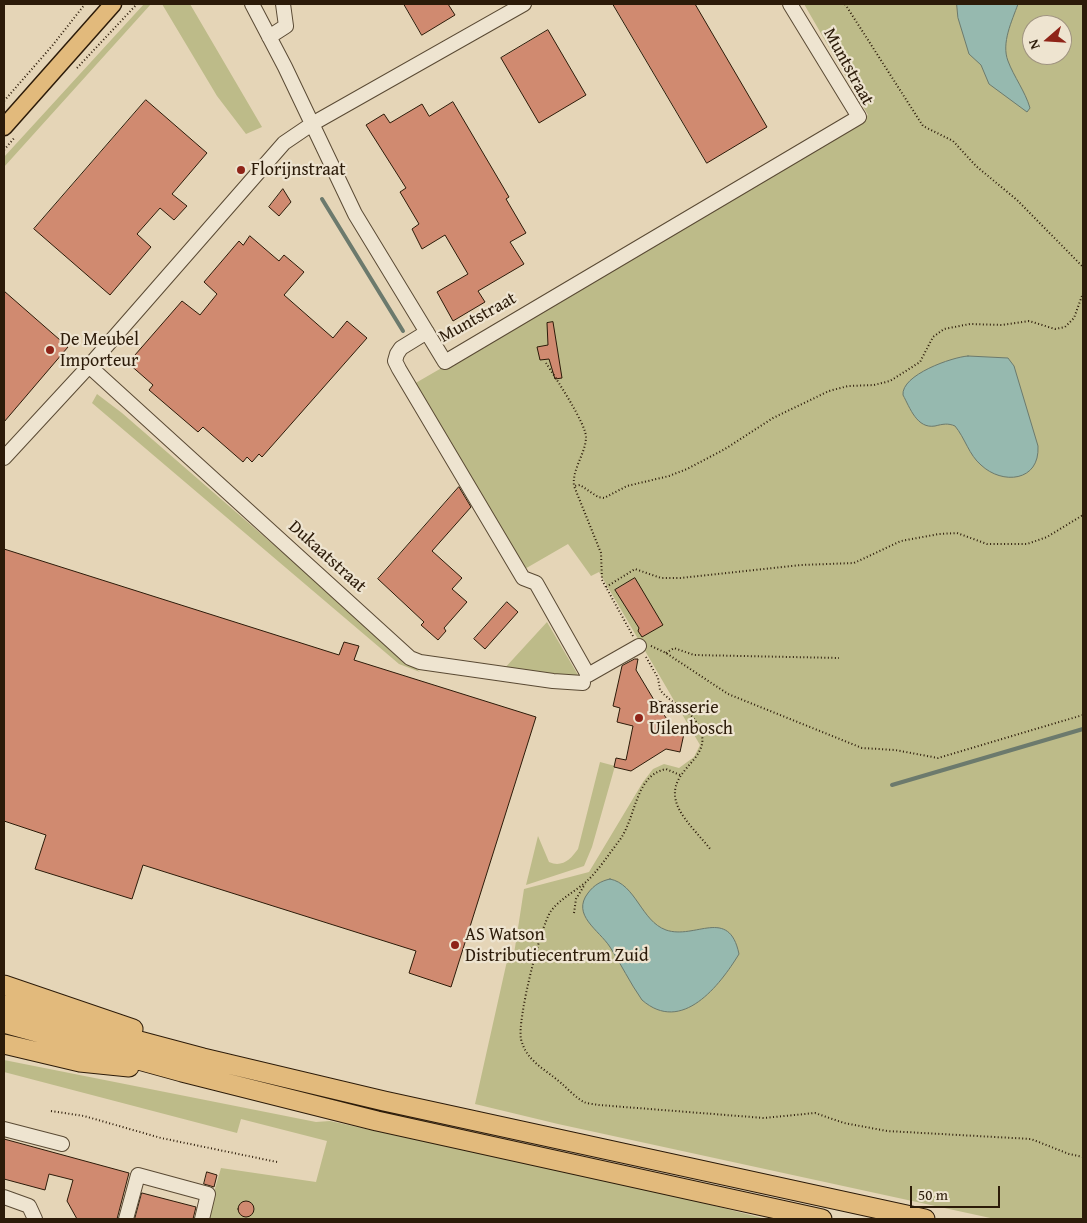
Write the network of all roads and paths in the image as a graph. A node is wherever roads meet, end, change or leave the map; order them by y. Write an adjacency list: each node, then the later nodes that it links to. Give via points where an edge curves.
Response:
1 (85, 4): 11 (path)
2 (112, 4): 13 (main road)
3 (137, 4): 10 (path)
4 (252, 4): 9 (street)
5 (283, 4): 9 (street, via 286,26)
6 (524, 4): 12 (street)
7 (790, 4): 17 (street, Muntstraat, via 859,117 445,362)
8 (845, 4): 15 (path, via 926,129 953,141)
9 (270, 37): 12 (street)
10 (73, 72)
11 (4, 101)
12 (312, 124): 17 (street, Muntstraat, via 355,214); 19 (street, via 284,143)
13 (10, 131): 14 (path)
14 (4, 150)
15 (1083, 267)
16 (1083, 292): 21 (path, via 1074,318 1065,328 1055,329 1029,321 1002,325 970,324 944,329 933,337 920,362 890,381 829,391 773,418 687,469 634,484 604,498 580,485)
17 (427, 332): 24 (street, via 401,348 396,361 523,578 536,582 588,675)
18 (546, 364): 21 (path, via 586,430 582,455 574,474)
19 (89, 366): 20 (street); 27 (street, Dukaatstraat, via 410,658 439,665)
20 (4, 458)
21 (574, 486): 23 (path, via 602,553 602,580)
22 (1083, 515): 23 (path, via 1047,538 1027,544 987,544 957,533 939,534 901,541 854,563 801,565 680,578 661,578 635,569)
23 (606, 587): 24 (path)
24 (638, 646): 25 (path, via 654,646); 29 (path, via 658,678 660,690 693,716 704,739 702,750)
25 (666, 653): 26 (path, via 674,648 694,655); 28 (path, via 728,694 862,748 938,758)
26 (839, 658)
27 (583, 683)
28 (1083, 715)
29 (680, 775): 30 (path, via 675,793 678,807); 31 (path, via 671,770 661,770 640,789 628,828)
30 (711, 850)
31 (586, 882): 32 (path, via 576,899); 42 (path, via 560,902 546,920 526,987 520,1037 536,1064 585,1102 755,1118 815,1113 844,1123 887,1131 1031,1139)
32 (574, 913)
33 (4, 985): 37 (highway, via 118,1022)
34 (4, 1005): 37 (highway)
35 (4, 1023): 38 (highway)
36 (4, 1044): 38 (highway, via 80,1062)
37 (203, 1058): 49 (highway, via 384,1101)
38 (182, 1072): 48 (highway, via 439,1135)
39 (50, 1111): 43 (path, via 84,1116 161,1138)
40 (4, 1129): 41 (street)
41 (62, 1144)
42 (1083, 1157)
43 (277, 1162)
44 (4, 1197): 45 (street, via 29,1206)
45 (35, 1219)
46 (126, 1219): 47 (street, via 138,1175 208,1194)
47 (202, 1219)
48 (822, 1219)
49 (925, 1219)

